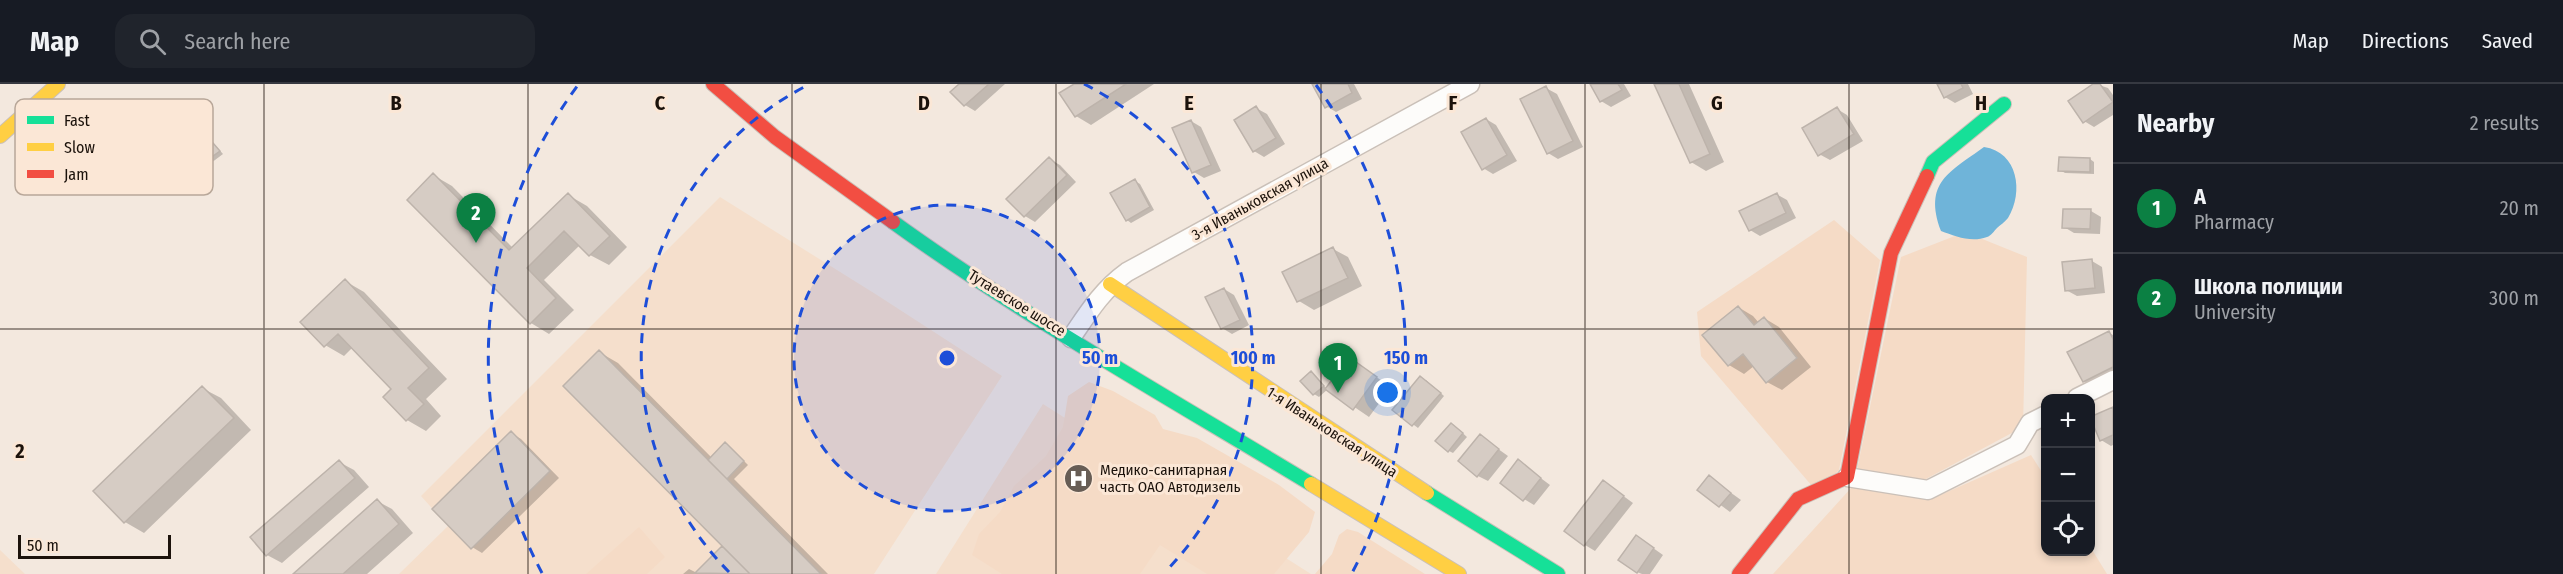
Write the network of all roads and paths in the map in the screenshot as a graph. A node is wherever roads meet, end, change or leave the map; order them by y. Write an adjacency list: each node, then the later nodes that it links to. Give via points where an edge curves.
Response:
1 (58, 84): 4 (street)
2 (713, 84): 9 (street, Тутаевское шоссе, via 850,194)
3 (1470, 84): 8 (street, 3-я Иваньковская улица)
4 (41, 99)
5 (2004, 104): 13 (street, via 1933,162 1891,253)
6 (15, 123): 7 (street)
7 (0, 136)
8 (1110, 284): 9 (street, 3-я Иваньковская улица); 15 (street, 1-я Иваньковская улица, via 1418,488)
9 (1071, 338): 14 (street, Тутаевское шоссе)
10 (2113, 380): 11 (street)
11 (2086, 394)
12 (2041, 418): 13 (street, via 2030,423 2017,445 1928,490)
13 (1847, 477): 16 (street, via 1798,499)
14 (1459, 574)
15 (1558, 574)
16 (1739, 574)

